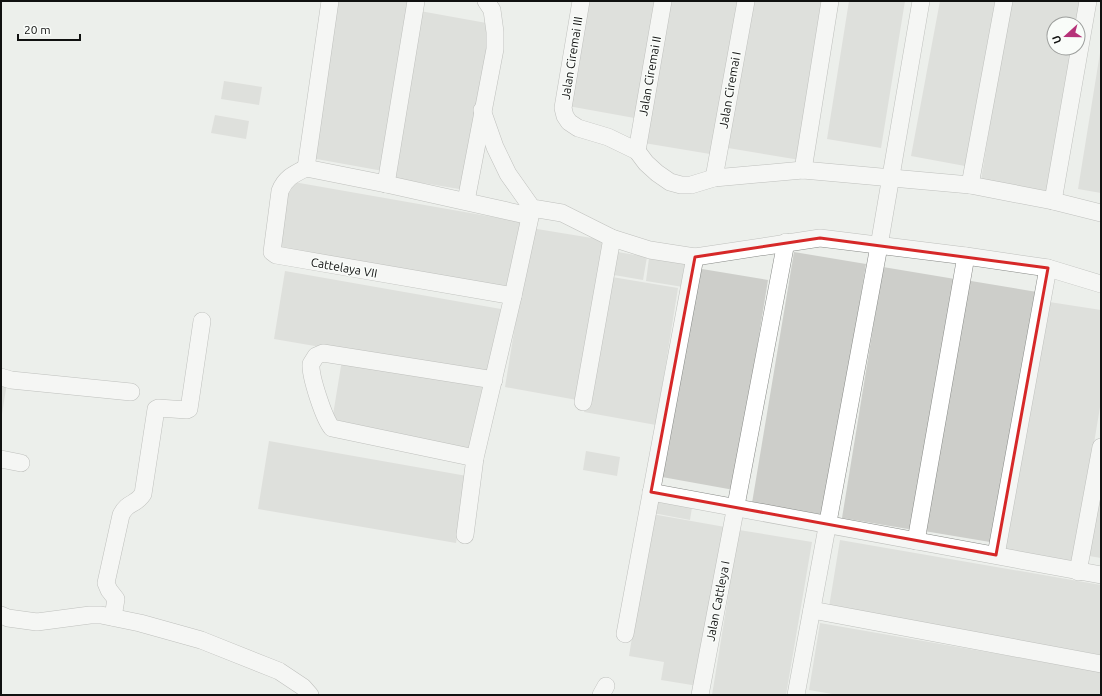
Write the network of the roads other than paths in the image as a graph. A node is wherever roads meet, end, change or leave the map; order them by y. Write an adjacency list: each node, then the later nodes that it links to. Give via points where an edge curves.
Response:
1 (330, 1): 13 (street)
2 (416, 1): 16 (street)
3 (486, 1): 11 (street, via 492,10 495,49)
4 (581, 1): 12 (street, Jalan Ciremai III, via 564,108 565,116 578,128 608,137)
5 (663, 1): 12 (street, Jalan Ciremai II)
6 (746, 1): 15 (street, Jalan Ciremai I)
7 (830, 1): 14 (street)
8 (921, 1): 17 (street)
9 (1004, 1): 18 (street)
10 (1088, 1): 20 (street)
11 (482, 110): 19 (street); 21 (street, via 495,147)
12 (637, 151): 15 (street, via 646,163 670,182 691,185)
13 (306, 168): 16 (street); 30 (street, Cattelaya VII, via 284,182 280,191 272,252 276,256)
14 (803, 170): 15 (street); 17 (street)
15 (714, 178)
16 (386, 184): 19 (street)
17 (889, 185): 18 (street); 24 (street)
18 (970, 186): 20 (street)
19 (466, 201): 21 (street)
20 (1054, 201): 22 (street)
21 (531, 212): 23 (street, via 562,213); 30 (street)
22 (1101, 213)
23 (612, 238): 27 (street, via 650,250); 35 (street)
24 (880, 238): 25 (street, via 820,238); 26 (street); 42 (street)
25 (786, 242): 27 (street); 41 (street, Jalan Cattleya I)
26 (966, 256): 28 (street); 44 (street)
27 (695, 258): 40 (street)
28 (1048, 268): 29 (street); 45 (street)
29 (1101, 284)
30 (513, 296): 33 (street)
31 (202, 321): 50 (street, via 189,409 156,409 143,494 121,514 106,583 116,599)
32 (1, 377): 34 (street)
33 (494, 380): 37 (street); 37 (street, via 323,353 316,356 311,364 327,423 332,428)
34 (131, 392)
35 (583, 402)
36 (1101, 447): 46 (street)
37 (476, 458): 43 (street)
38 (1, 459): 39 (street)
39 (21, 463)
40 (651, 492): 41 (street); 51 (street)
41 (736, 507): 42 (street); 55 (street, Jalan Cattleya I)
42 (828, 525): 44 (street); 48 (street)
43 (464, 535)
44 (916, 541): 45 (street)
45 (996, 556): 46 (street)
46 (1078, 572): 47 (street)
47 (1101, 575)
48 (812, 610): 52 (street); 53 (street)
49 (1, 615): 50 (street, via 37,622 90,615)
50 (113, 617): 54 (street, via 201,640 265,665 279,671)
51 (625, 634)
52 (1101, 664)
53 (800, 694)
54 (310, 695)
55 (700, 695)

